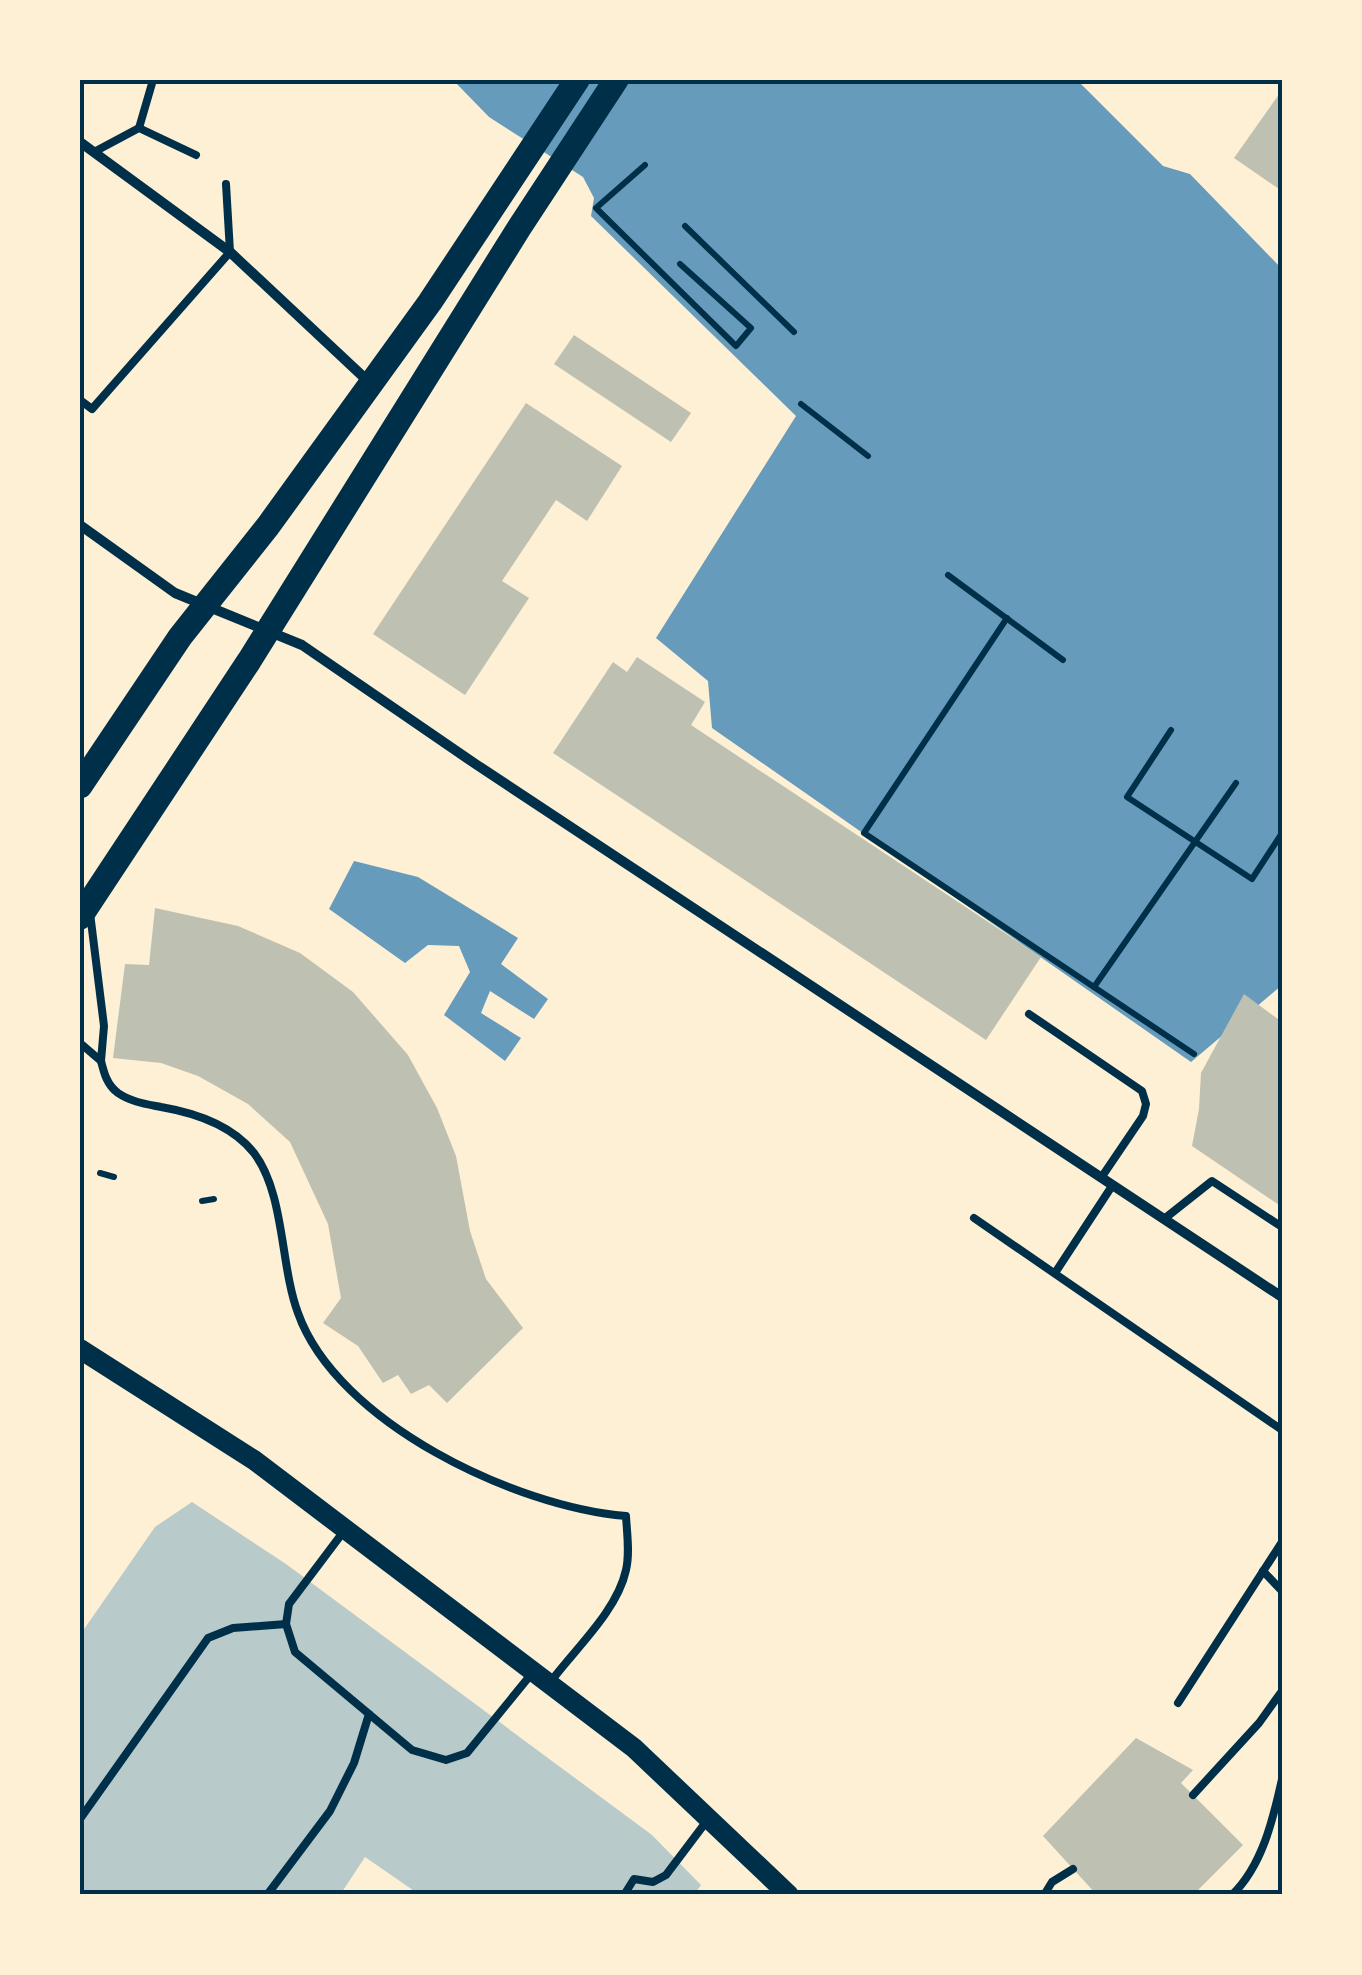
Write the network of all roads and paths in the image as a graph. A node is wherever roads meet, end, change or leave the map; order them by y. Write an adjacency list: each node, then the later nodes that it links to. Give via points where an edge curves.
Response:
1 (153, 80): 4 (lane)
2 (577, 80): 14 (main road)
3 (616, 80): 22 (main road)
4 (138, 128): 6 (lane); 7 (lane)
5 (80, 142): 6 (street)
6 (94, 152): 11 (street)
7 (196, 155)
8 (645, 165): 12 (path, via 596,208 736,346 752,328)
9 (226, 184): 11 (lane)
10 (685, 226): 13 (path)
11 (230, 252): 14 (street); 15 (lane, via 92,410)
12 (680, 264)
13 (794, 332)
14 (372, 384): 20 (main road)
15 (80, 400)
16 (801, 404): 17 (path)
17 (868, 456)
18 (80, 525): 20 (street, via 174,593)
19 (948, 575): 21 (path)
20 (204, 605): 22 (street); 26 (main road)
21 (1008, 618): 23 (path); 30 (path, via 864,834)
22 (268, 631): 29 (main road); 37 (street, via 302,645)
23 (1063, 660)
24 (1171, 730): 28 (path, via 1127,797)
25 (1236, 783): 28 (path)
26 (80, 786)
27 (1282, 834): 28 (path, via 1252,880)
28 (1195, 842): 30 (path)
29 (84, 910): 34 (lane, via 104,1026)
30 (1094, 987): 33 (path)
31 (1030, 1014): 37 (lane, via 1142,1091 1143,1116)
32 (80, 1044): 34 (lane)
33 (1194, 1054)
34 (101, 1060): 53 (lane, via 119,1094 214,1122 255,1155 268,1180 298,1316 331,1373 364,1405 396,1430 481,1474 587,1510 626,1516 627,1563 617,1594)
35 (100, 1173): 36 (path)
36 (114, 1177)
37 (1101, 1178): 38 (street)
38 (1112, 1186): 42 (street); 44 (lane)
39 (214, 1199): 40 (path)
40 (202, 1201)
41 (974, 1218): 44 (lane)
42 (1164, 1220): 43 (lane, via 1212,1181); 45 (street)
43 (1282, 1227)
44 (1055, 1273): 47 (lane)
45 (1282, 1297)
46 (80, 1349): 48 (main road, via 254,1460)
47 (1282, 1430)
48 (346, 1529): 52 (lane, via 290,1604); 53 (main road)
49 (1282, 1542): 50 (lane)
50 (1263, 1572): 51 (lane); 55 (lane)
51 (1282, 1591)
52 (286, 1624): 56 (lane, via 295,1652); 59 (lane, via 233,1628 208,1638)
53 (541, 1678): 56 (lane, via 467,1752 446,1760 412,1750); 60 (main road, via 634,1748)
54 (1282, 1691): 58 (lane)
55 (1178, 1703)
56 (369, 1714): 62 (lane, via 330,1811)
57 (1282, 1779): 66 (lane, via 1248,1879)
58 (1193, 1795)
59 (80, 1819)
60 (709, 1819): 63 (lane, via 666,1875 653,1882 634,1879); 64 (main road)
61 (1073, 1869): 65 (lane)
62 (267, 1895)
63 (624, 1895)
64 (790, 1895)
65 (1044, 1895)
66 (1232, 1895)

